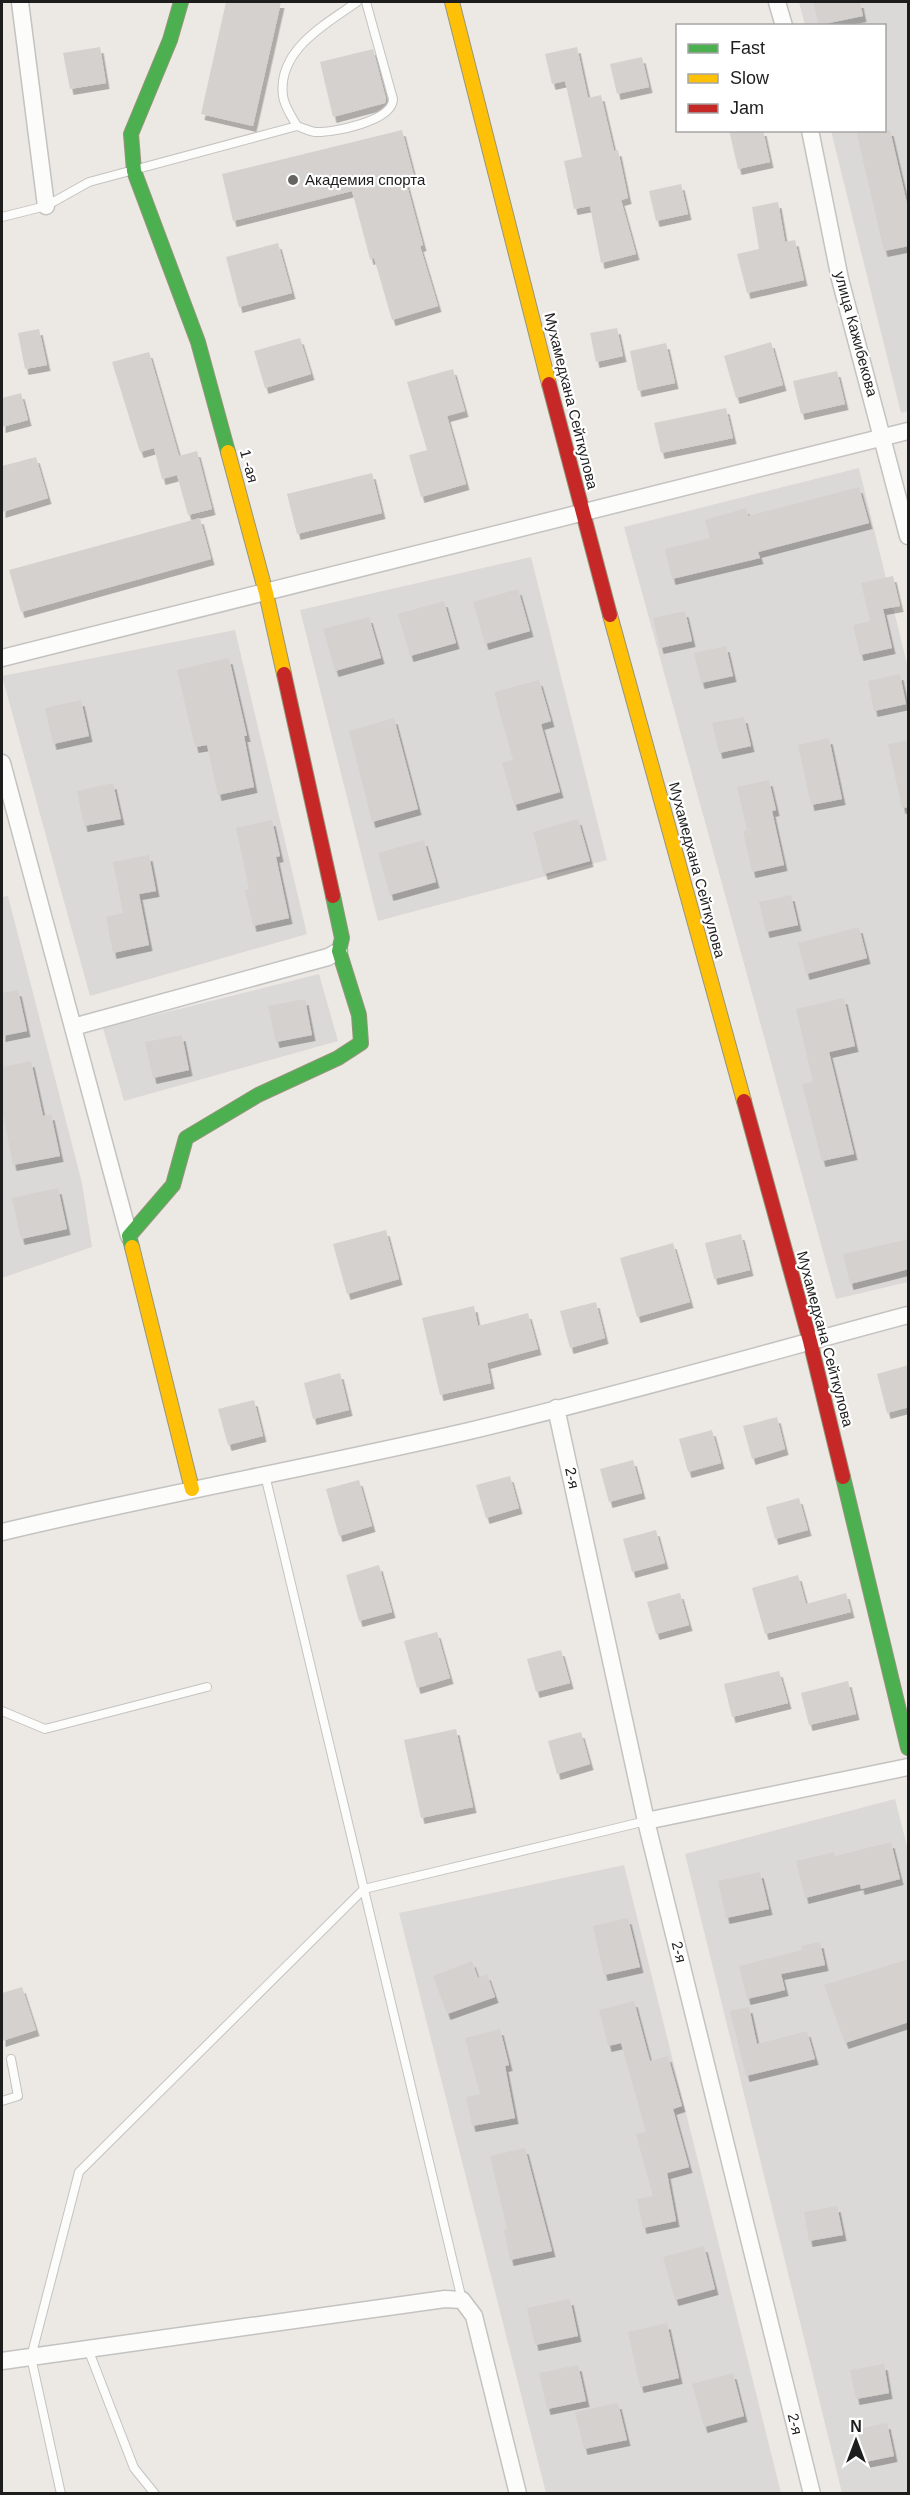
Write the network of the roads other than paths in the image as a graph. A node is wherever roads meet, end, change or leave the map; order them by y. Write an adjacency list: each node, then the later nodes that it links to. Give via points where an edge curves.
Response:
1 (20, 2): 11 (street)
2 (181, 2): 10 (street, 1 -ая, via 170,40 131,134)
3 (357, 2): 8 (lane, via 309,35 291,58 283,96)
4 (366, 2): 8 (lane, via 393,99 390,110 378,119 325,131)
5 (452, 2): 15 (street, Мухамедхана Сейткулова)
6 (777, 2): 7 (street)
7 (783, 24)
8 (297, 126): 10 (lane)
9 (810, 132): 14 (street, улица Кажибекова, via 840,279)
10 (134, 171): 11 (lane, via 89,182); 17 (street, 1 -ая, via 198,342)
11 (46, 206): 12 (lane)
12 (2, 217)
13 (909, 431): 14 (street)
14 (883, 437): 15 (street); 16 (street, улица Кажибекова)
15 (582, 512): 17 (street); 24 (street, Мухамедхана Сейткулова)
16 (909, 536)
17 (266, 593): 18 (street); 20 (street, 1 -ая, via 342,938)
18 (2, 658)
19 (2, 764): 21 (street)
20 (339, 951): 21 (street); 22 (street, 1 -ая, via 359,1015 361,1043 338,1059 258,1095 186,1138 172,1185)
21 (73, 1027): 22 (street)
22 (129, 1236): 27 (street)
23 (909, 1315): 24 (street)
24 (810, 1341): 25 (street); 31 (street, Мухамедхана Сейткулова)
25 (556, 1408): 26 (street, via 469,1431); 33 (street, 2-я)
26 (265, 1474): 27 (street); 34 (lane)
27 (192, 1489): 28 (street)
28 (2, 1532)
29 (207, 1687): 30 (lane, via 45,1729)
30 (2, 1711)
31 (909, 1748)
32 (909, 1767): 33 (street)
33 (646, 1821): 34 (lane); 44 (street, 2-я)
34 (364, 1889): 37 (lane); 39 (lane, via 79,2172)
35 (11, 2059): 36 (lane, via 18,2096)
36 (2, 2101)
37 (462, 2300): 38 (street, via 445,2299); 43 (street, via 474,2316)
38 (88, 2349): 39 (street); 42 (lane, via 134,2468)
39 (31, 2357): 40 (street); 41 (lane)
40 (2, 2361)
41 (62, 2493)
42 (154, 2493)
43 (518, 2493)
44 (812, 2493)

